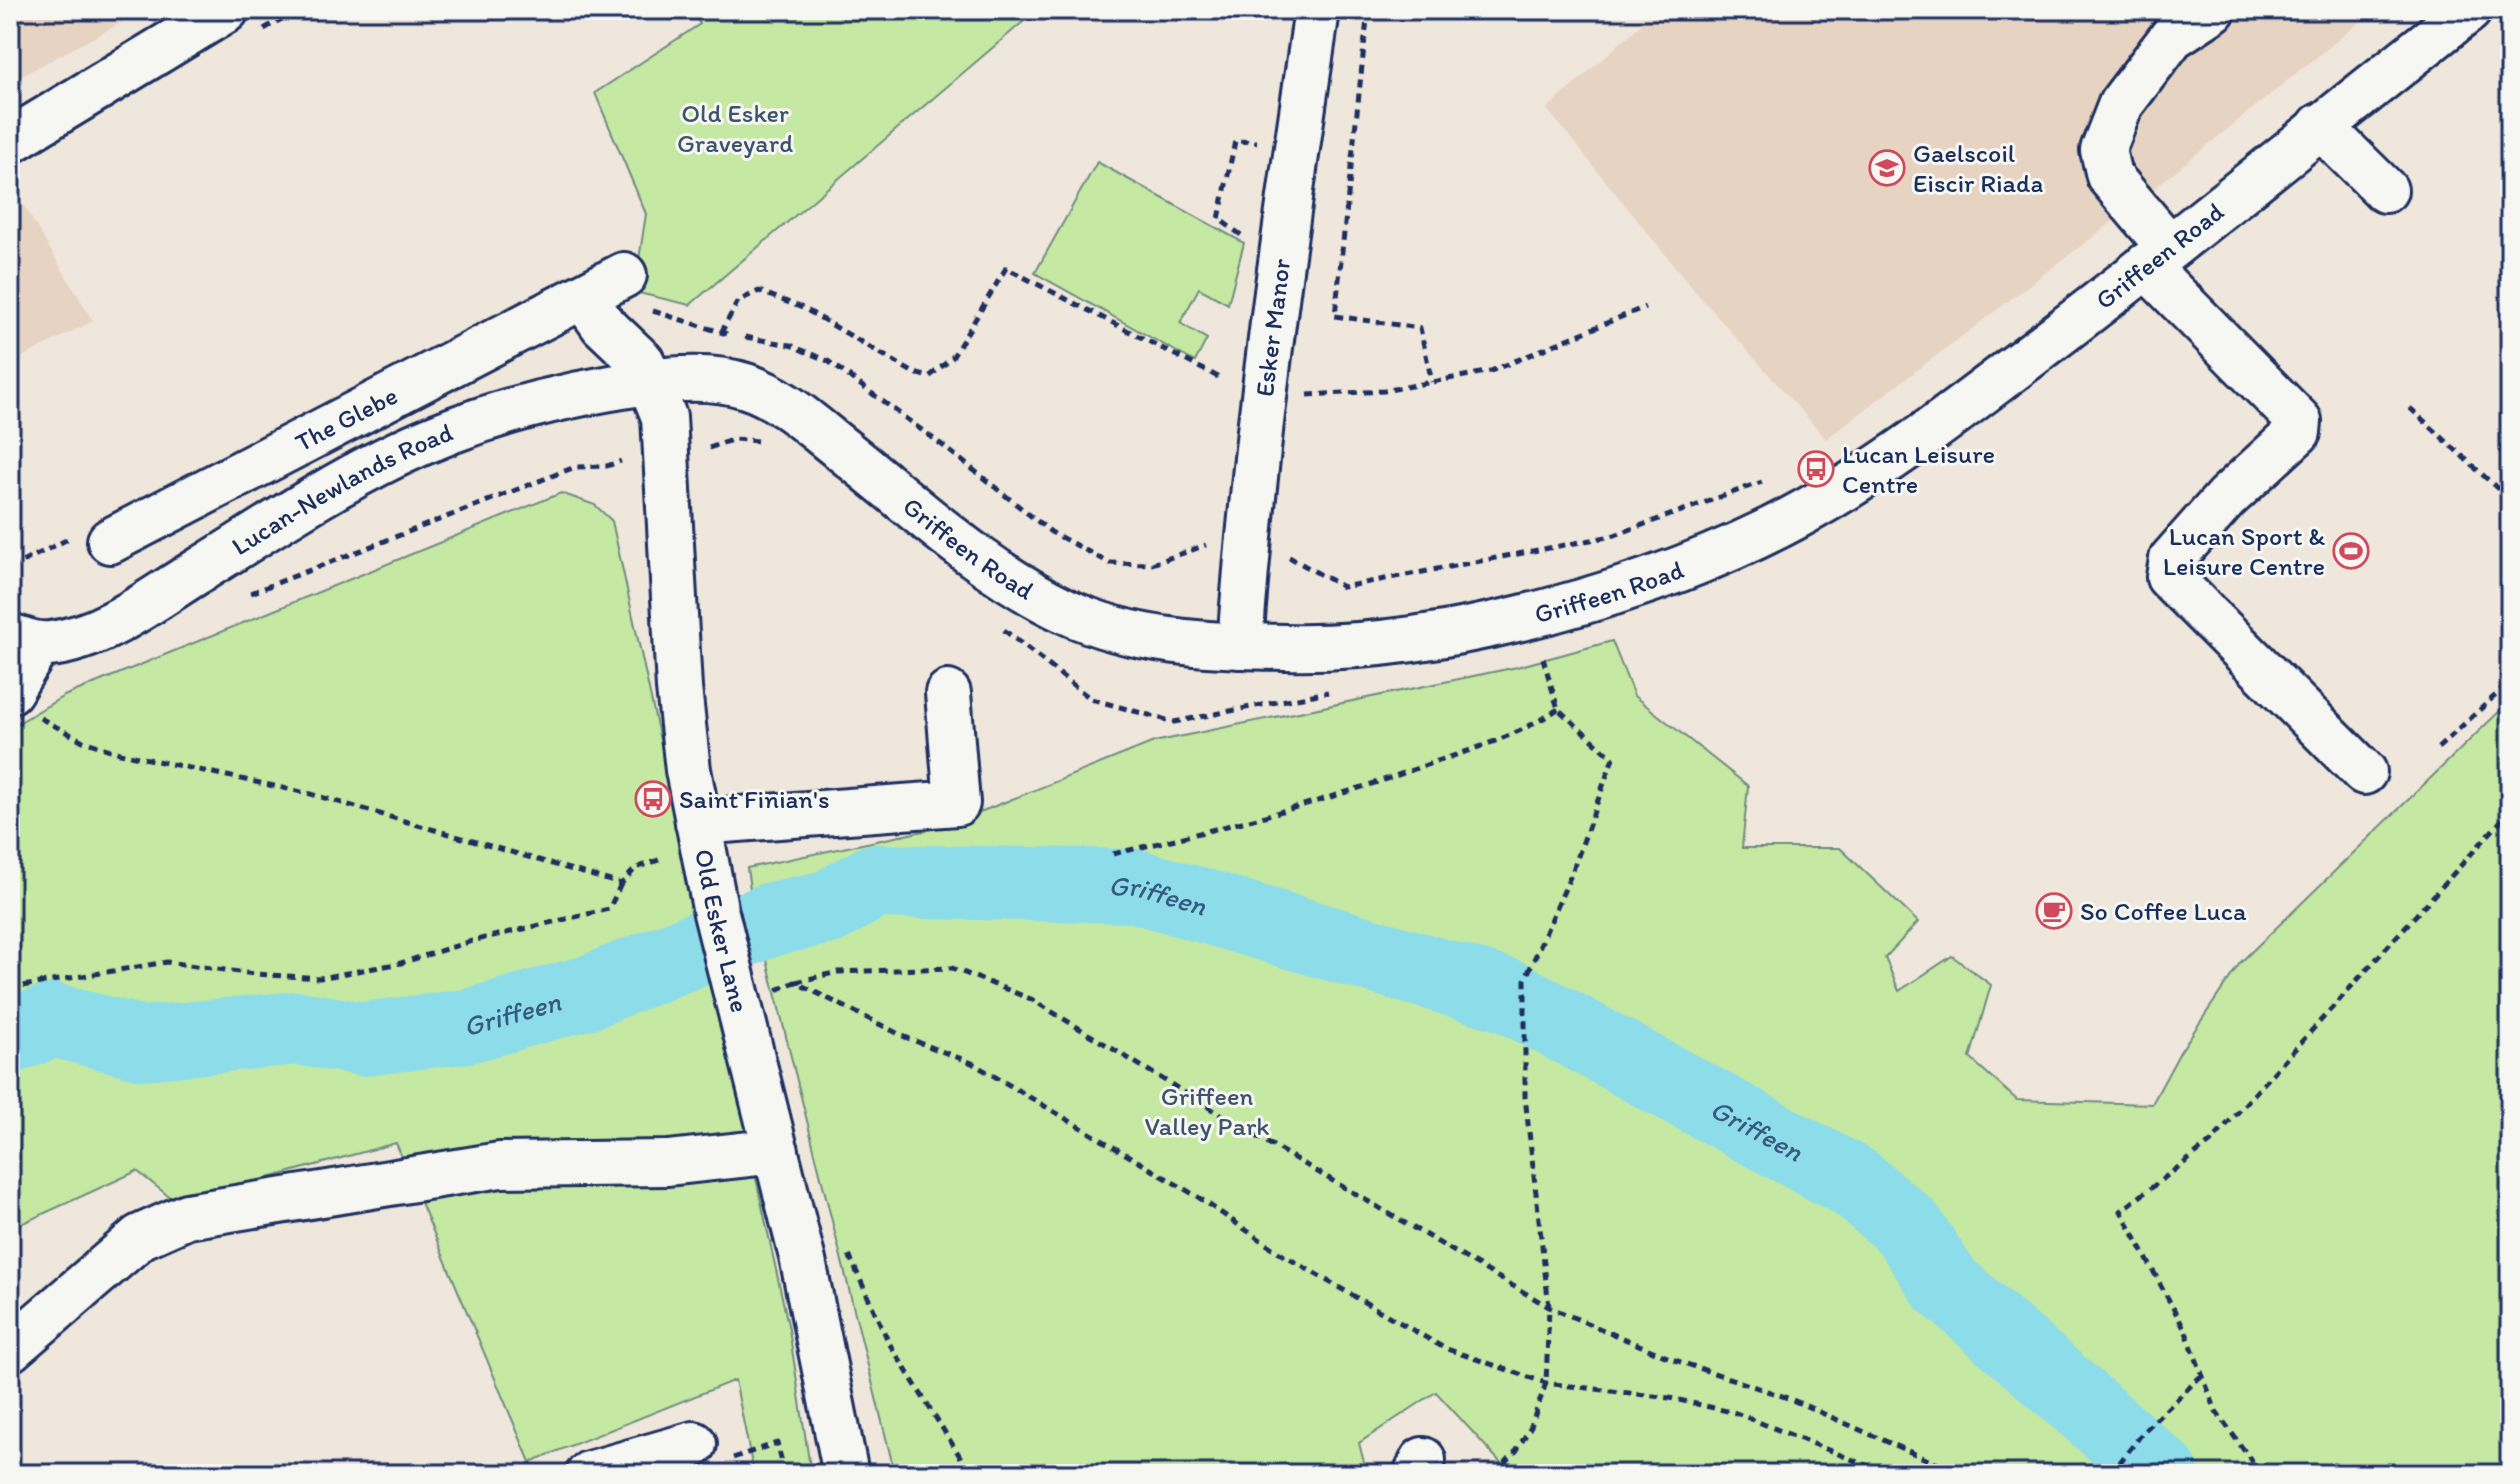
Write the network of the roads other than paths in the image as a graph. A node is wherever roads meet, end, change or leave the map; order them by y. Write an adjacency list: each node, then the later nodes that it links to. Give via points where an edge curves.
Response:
1 (226, 10): 7 (street)
2 (1317, 10): 15 (street, Esker Manor, via 1276,287)
3 (2213, 10): 5 (street)
4 (2469, 10): 6 (street, Griffeen Road)
5 (2175, 24): 9 (street, via 2121,104 2103,150 2109,176)
6 (2320, 126): 8 (street); 9 (street, Griffeen Road)
7 (10, 141)
8 (2385, 190)
9 (2157, 257): 15 (street, Griffeen Road, via 1866,475 1740,544 1532,614 1397,643); 18 (street, via 2299,421 2298,432 2226,498 2172,559 2169,577)
10 (624, 275): 11 (street, The Glebe)
11 (584, 298): 12 (street, via 603,325 642,362); 13 (street, The Glebe)
12 (650, 382): 14 (street, Lucan-Newlands Road, via 478,422 392,456 133,612 81,637); 15 (street, Griffeen Road, via 692,378 745,385 788,408 995,572 1066,611 1116,631); 19 (street, Old Esker Lane, via 664,417 679,688)
13 (110, 541)
14 (34, 642): 17 (street)
15 (1240, 646)
16 (948, 693): 19 (street, via 957,803)
17 (23, 704)
18 (2364, 772)
19 (701, 836): 20 (street, Old Esker Lane)
20 (776, 1151): 21 (street, via 668,1163 500,1165 187,1216 140,1237); 24 (street, Old Esker Lane)
21 (10, 1349)
22 (710, 1452): 23 (street)
23 (589, 1474)
24 (846, 1474)

